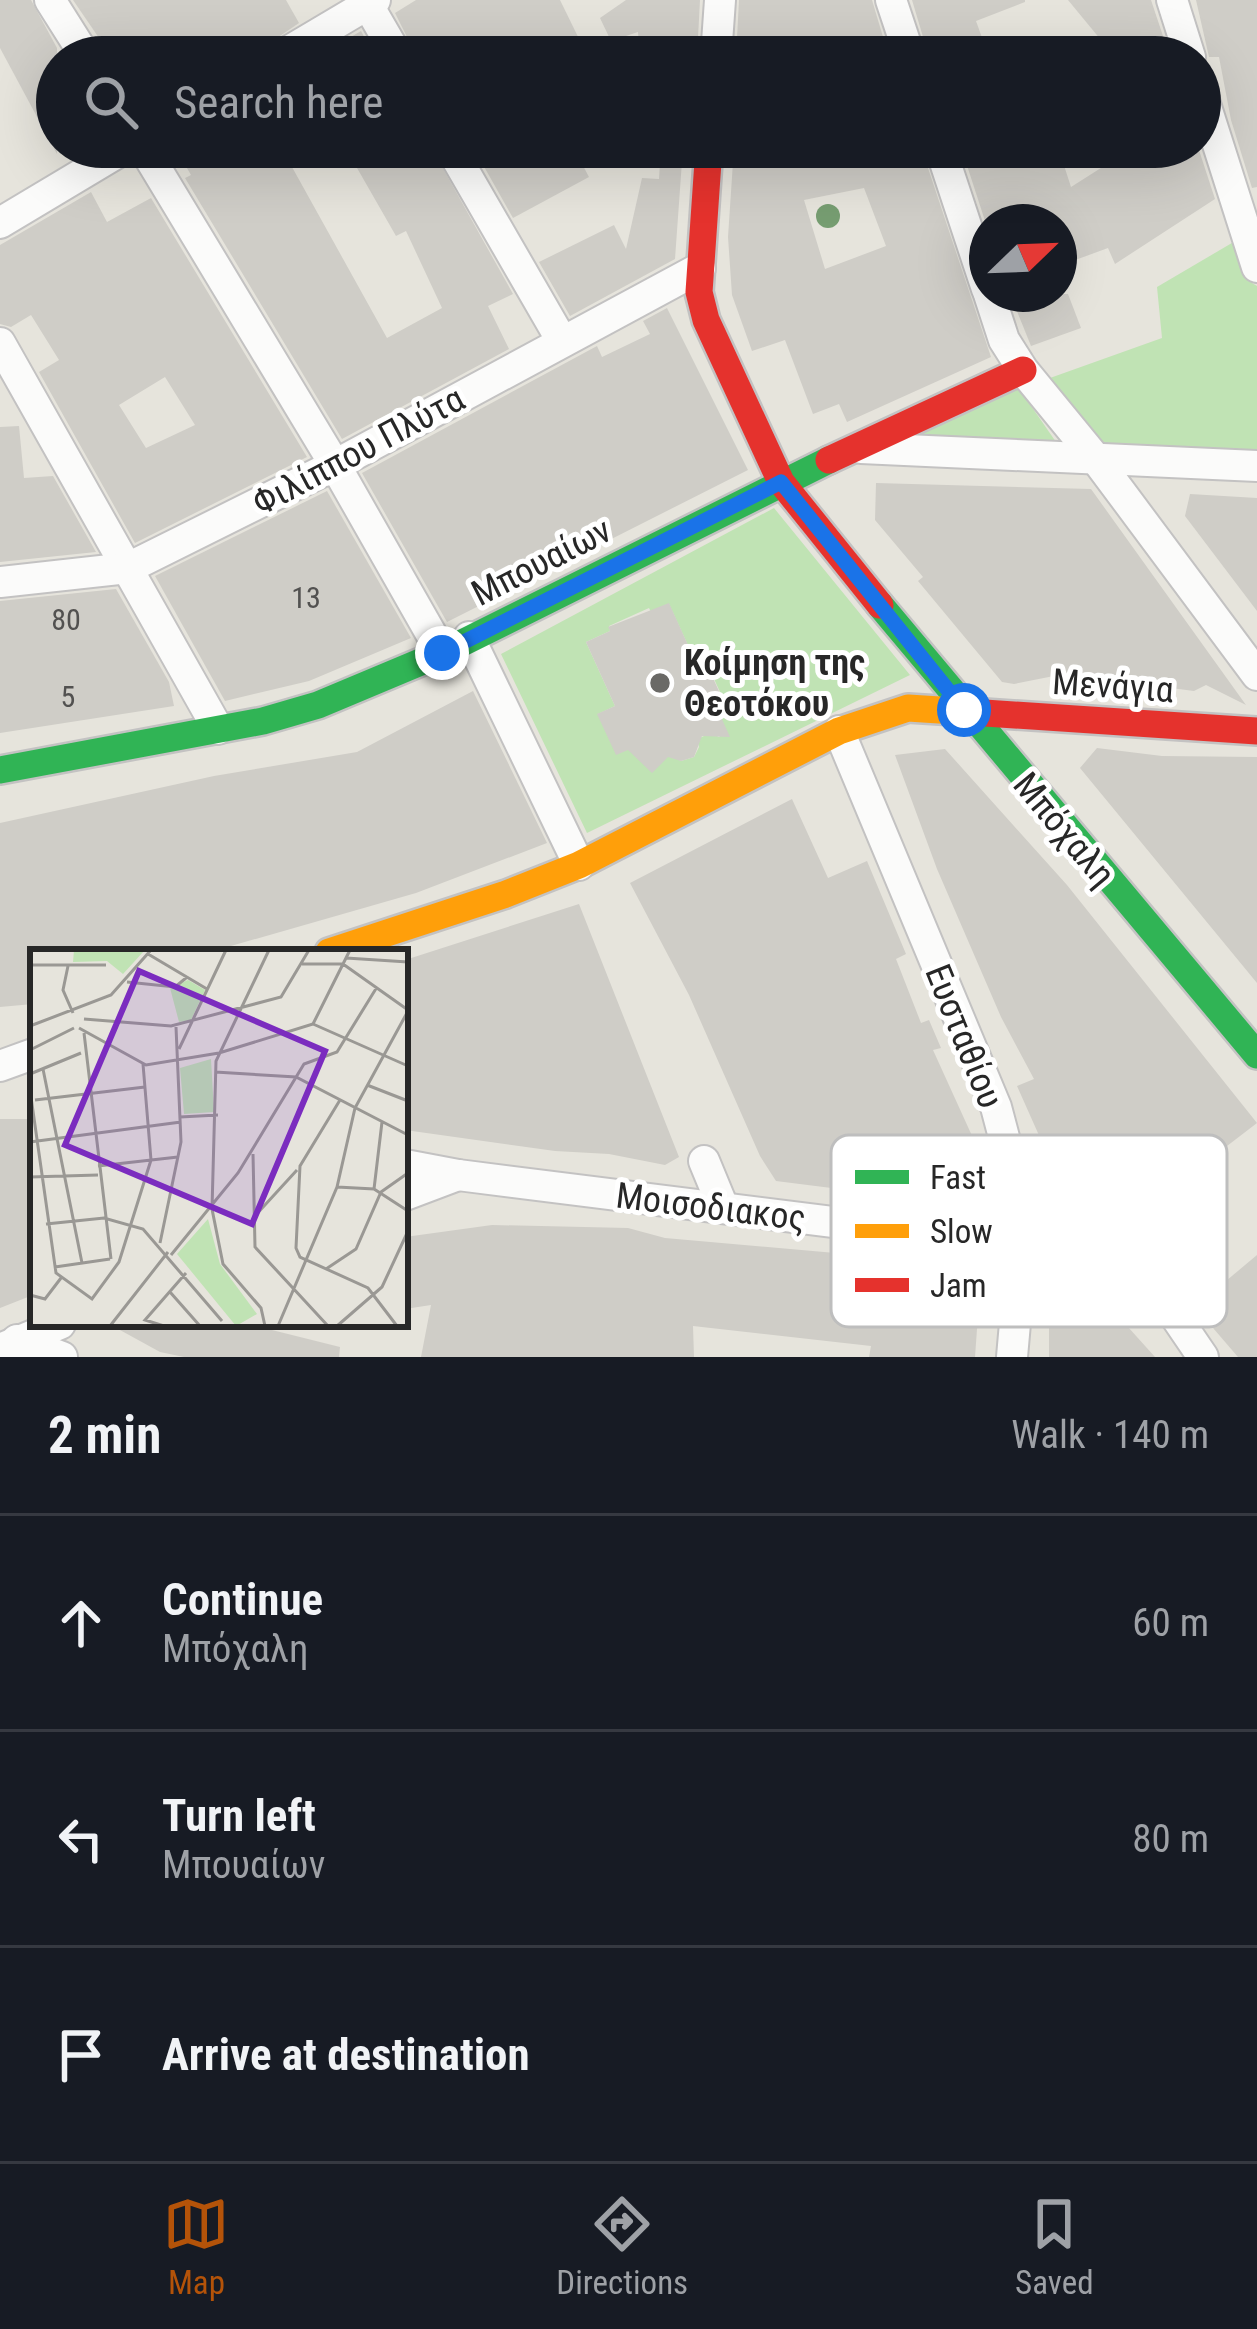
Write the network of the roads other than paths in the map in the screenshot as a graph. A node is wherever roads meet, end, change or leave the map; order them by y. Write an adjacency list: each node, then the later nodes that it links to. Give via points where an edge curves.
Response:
1 (50, 0): 6 (street)
2 (720, 0): 9 (street)
3 (891, 0): 10 (street)
4 (1172, 0): 11 (street)
5 (369, 1): 7 (street); 8 (street)
6 (73, 36)
7 (313, 36)
8 (387, 36)
9 (717, 36)
10 (903, 36)
11 (1183, 36)
12 (1221, 154): 20 (street)
13 (92, 168): 18 (street)
14 (156, 168): 28 (street)
15 (462, 168): 23 (street)
16 (707, 168): 21 (street, Μπόχαλη)
17 (947, 168): 19 (street)
18 (0, 223)
19 (969, 235)
20 (1257, 267)
21 (700, 268): 23 (street, Φιλίππου Πλύτα); 30 (street, Μπόχαλη, via 706,320)
22 (995, 312): 25 (street)
23 (562, 341): 28 (street, Φιλίππου Πλύτα)
24 (0, 343): 31 (street)
25 (1023, 370): 26 (street, Μπουαίων); 27 (street)
26 (857, 448): 27 (street); 30 (street, Μπουαίων)
27 (1096, 459): 29 (street); 35 (street)
28 (335, 465): 31 (street, Φιλίππου Πλύτα); 34 (street)
29 (1257, 466)
30 (781, 482): 33 (street, Μπουαίων); 36 (street, Μπόχαλη)
31 (128, 568): 32 (street, Φιλίππου Πλύτα); 37 (street)
32 (0, 582)
33 (470, 638): 34 (street, Μπουαίων); 41 (street)
34 (442, 653): 37 (street, Μπουαίων, via 318,705)
35 (1257, 675)
36 (964, 710): 38 (street, Μενάγια, via 908,708); 39 (street, Μενάγια); 44 (street, Μπόχαλη)
37 (218, 730): 40 (street, Μπουαίων)
38 (839, 731): 41 (street, Μενάγια); 47 (street, Ευσταθίου)
39 (1257, 731)
40 (0, 770)
41 (579, 865): 42 (street, Μενάγια)
42 (338, 949)
43 (30, 1055): 45 (street)
44 (1257, 1055)
45 (0, 1070): 46 (street)
46 (30, 1081)
47 (1004, 1135)
48 (704, 1161): 52 (street)
49 (408, 1166): 50 (street, Μοισοδιακος)
50 (458, 1175): 51 (street); 52 (street, Μοισοδιακος)
51 (408, 1194)
52 (723, 1207): 53 (street, Μοισοδιακος)
53 (831, 1220)
54 (52, 1327): 57 (street)
55 (1015, 1327): 59 (street, Ευσταθίου)
56 (1183, 1327): 60 (street, Μοισοδιακος)
57 (9, 1344): 58 (street)
58 (62, 1357)
59 (1012, 1357)
60 (1203, 1357)

